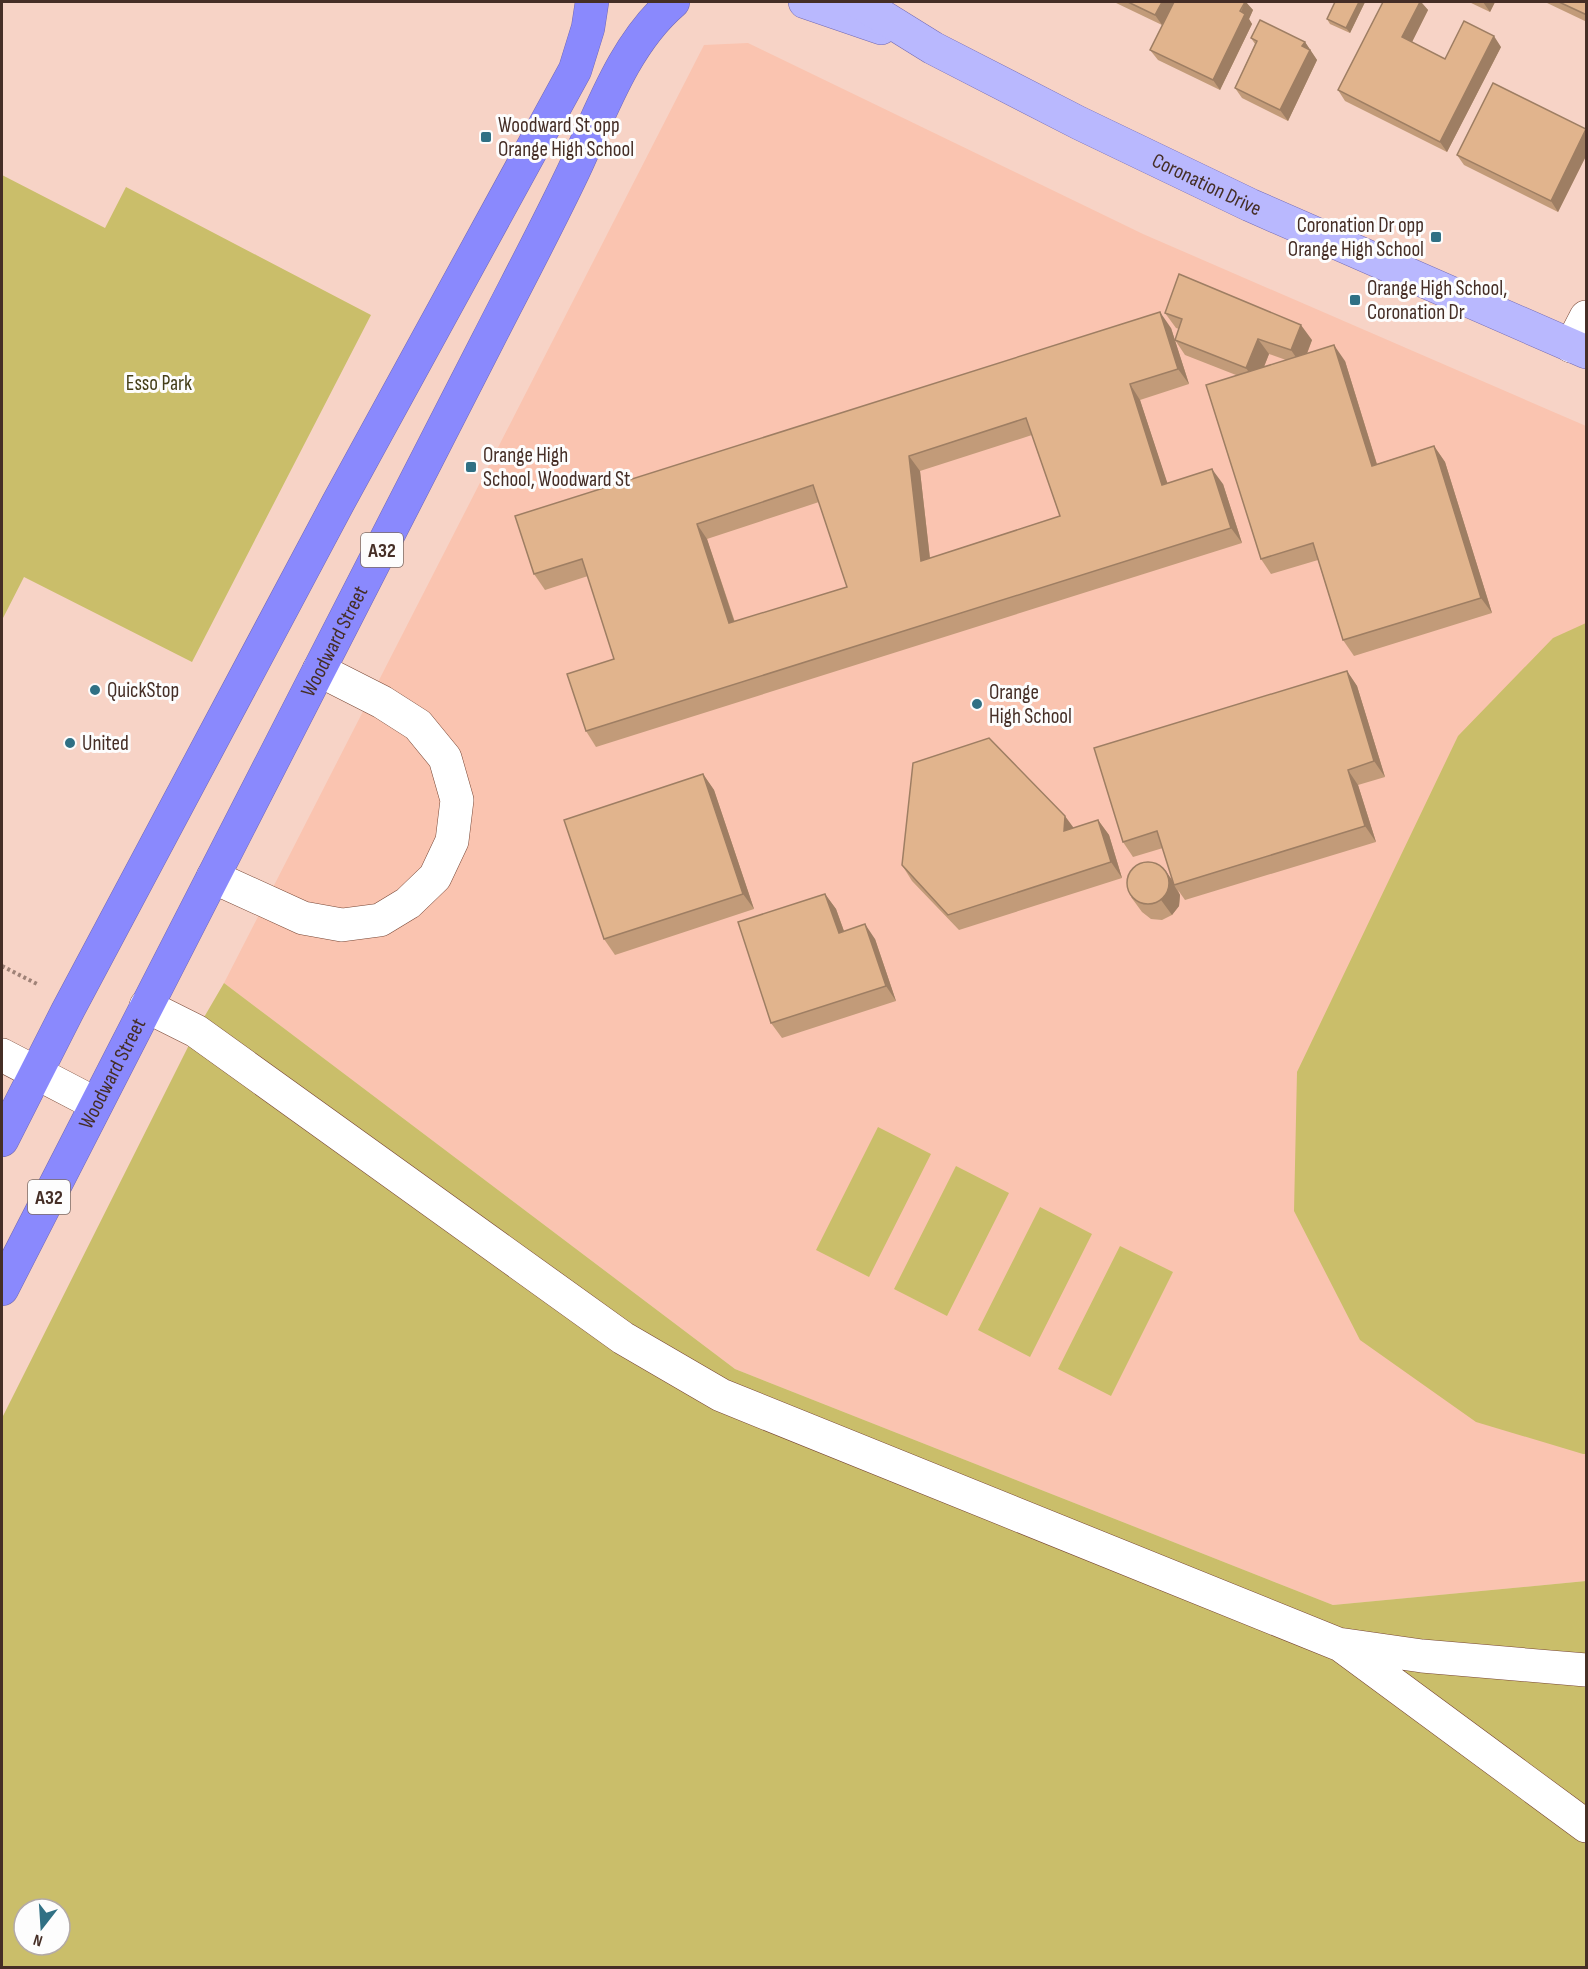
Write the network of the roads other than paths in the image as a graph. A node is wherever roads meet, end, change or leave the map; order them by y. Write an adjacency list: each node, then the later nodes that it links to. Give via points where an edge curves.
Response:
1 (592, 2): 12 (highway, via 588,28 565,88 338,502)
2 (673, 2): 8 (highway, Woodward Street / A32, via 654,18 621,71)
3 (805, 2): 5 (main road, Coronation Drive)
4 (859, 2): 5 (main road, Coronation Drive)
5 (933, 48): 7 (main road, Coronation Drive, via 1250,205)
6 (1587, 317): 7 (street)
7 (1579, 349)
8 (320, 670): 9 (highway, Woodward Street / A32); 9 (street, via 418,725 445,758 457,800 452,842 435,877 408,903 380,920 342,925 303,918)
9 (213, 877): 10 (highway, Woodward Street / A32)
10 (146, 1006): 13 (highway, Woodward Street / A32); 16 (street, via 196,1031 623,1338 720,1395)
11 (2, 1055): 12 (street)
12 (35, 1073): 13 (street); 14 (highway)
13 (96, 1104): 15 (highway, Woodward Street / A32)
14 (2, 1140)
15 (2, 1290)
16 (1338, 1644): 17 (street, via 1422,1656); 18 (street)
17 (1587, 1670)
18 (1587, 1826)

